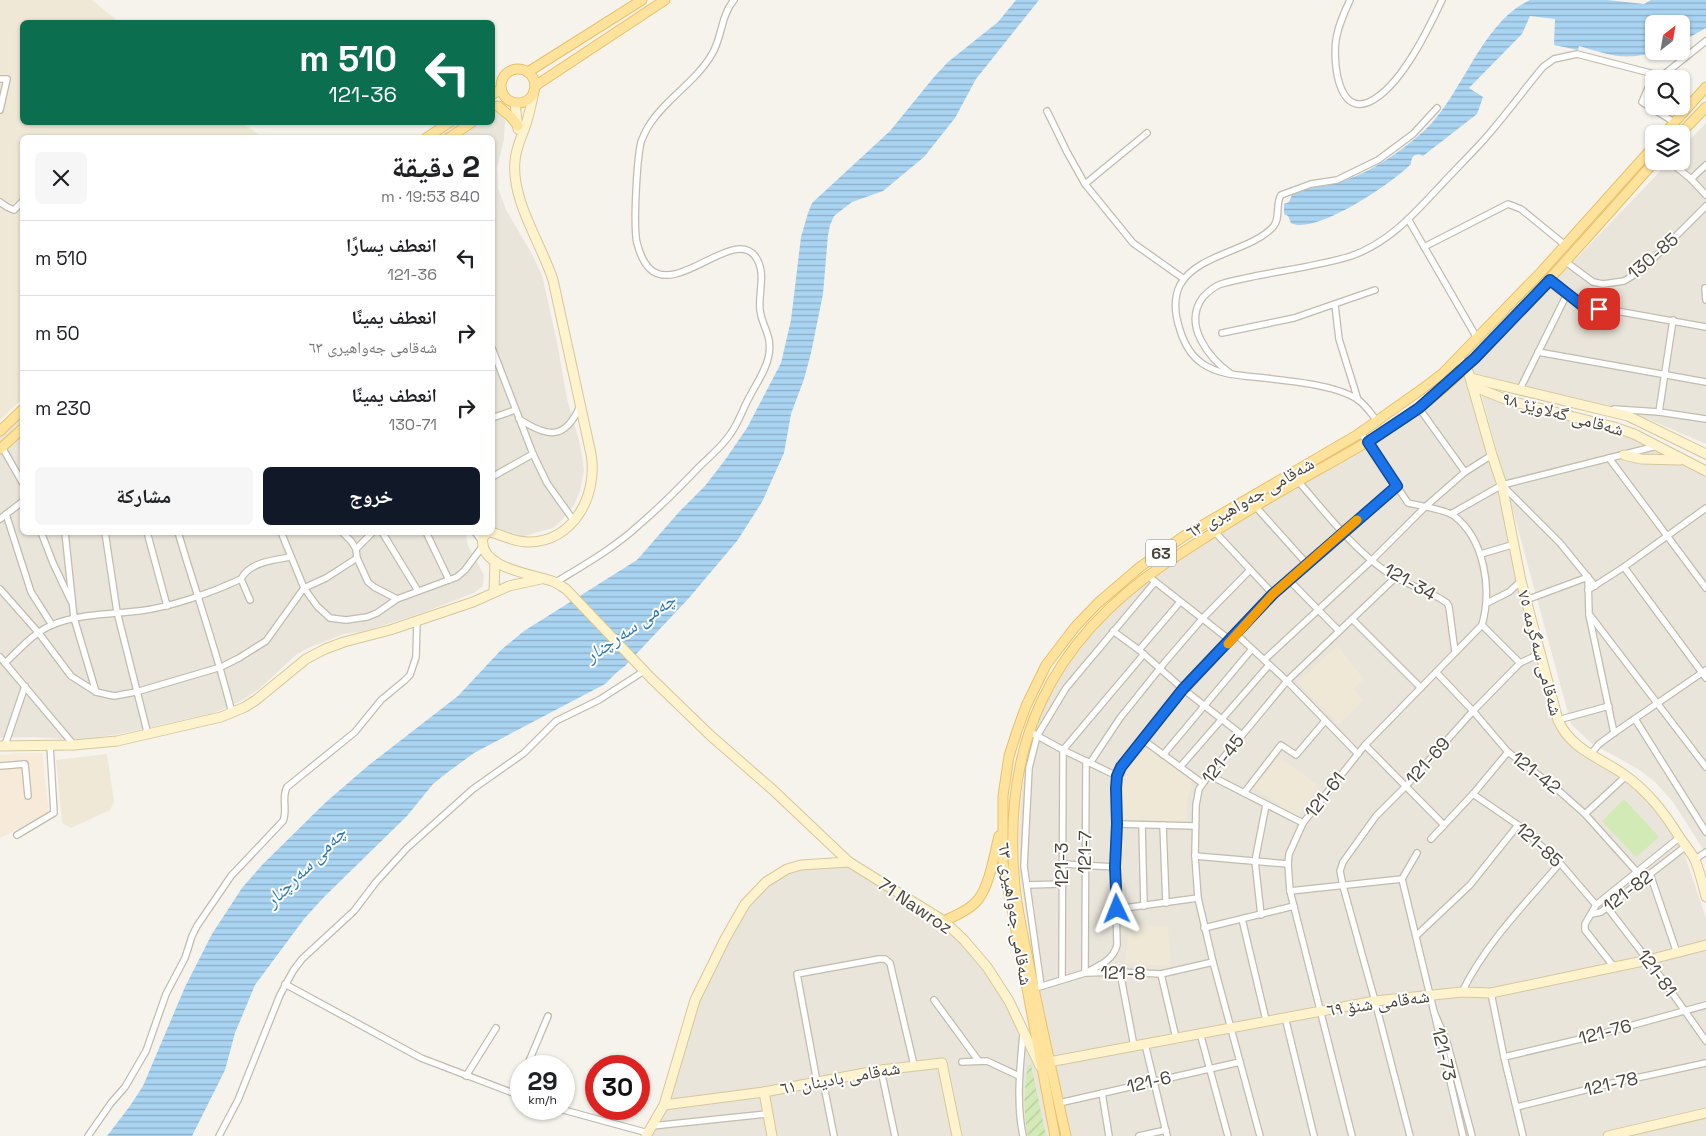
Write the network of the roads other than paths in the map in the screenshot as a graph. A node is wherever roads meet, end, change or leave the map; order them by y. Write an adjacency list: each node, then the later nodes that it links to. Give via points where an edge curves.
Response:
1 (642, 0): 8 (main road)
2 (666, 0): 13 (main road)
3 (734, 0): 144 (street, via 712,54 664,106 644,135 639,156 636,235 647,265 660,275 694,267 730,251 744,249 752,253 761,273 760,308 769,334 768,361 736,425 721,446 638,526)
4 (1350, 0): 5 (street, via 1336,41 1337,69 1343,93 1354,103 1362,104 1377,98 1397,77 1413,55)
5 (1442, 0)
6 (1706, 41): 7 (street)
7 (1670, 70)
8 (528, 72): 12 (main road, via 517,69 506,74); 13 (main road, via 534,81)
9 (1645, 72): 43 (street, via 1580,54 1549,61 1481,142)
10 (0, 79): 14 (street, via 7,79)
11 (1706, 86): 23 (main road)
12 (501, 89): 15 (main road); 16 (main road)
13 (534, 89): 16 (main road, via 529,99 520,103); 32 (street, via 528,120)
14 (2, 92): 20 (street)
15 (495, 93)
16 (511, 101): 18 (main road); 28 (street)
17 (1706, 107): 27 (main road)
18 (495, 108): 28 (main road, via 507,113)
19 (1437, 108): 47 (street, via 1413,134 1378,160 1337,180 1283,193 1279,197 1278,217 1273,227 1202,265)
20 (0, 110)
21 (1047, 111): 38 (street)
22 (1663, 115): 23 (street)
23 (1674, 122): 26 (main road)
24 (446, 125): 30 (main road)
25 (468, 125): 31 (main road)
26 (1672, 125)
27 (1689, 125)
28 (518, 126): 32 (street)
29 (1147, 133): 38 (street)
30 (430, 135)
31 (453, 135)
32 (518, 142): 69 (street, via 514,169 516,187 553,280)
33 (1645, 156): 44 (main road, شەقامی جەواهیری ٦٣ / 63)
34 (1706, 165): 37 (street)
35 (1647, 170): 46 (main road, شەقامی جەواهیری ٦٣ / 63)
36 (1680, 170): 37 (street)
37 (1691, 179): 39 (street)
38 (1086, 184): 47 (street, via 1133,243)
39 (1706, 195)
40 (0, 202): 41 (street, via 14,210)
41 (20, 204)
42 (1706, 206): 46 (street, 130-85, via 1642,270 1624,281 1593,282)
43 (1408, 220): 45 (street); 62 (street, via 1377,244 1351,255 1224,283 1208,292 1197,311 1198,332 1213,359)
44 (1565, 246): 45 (street, via 1521,209 1508,204); 57 (main road, شەقامی جەواهیری ٦٣ / 63)
45 (1424, 247): 57 (street)
46 (1566, 262): 48 (main road, شەقامی جەواهیری ٦٣ / 63)
47 (1184, 279): 62 (street, via 1176,304 1183,339 1202,364)
48 (1550, 280): 51 (street); 61 (main road, شەقامی جەواهیری ٦٣ / 63)
49 (1705, 288): 52 (street)
50 (1375, 290): 53 (street)
51 (1566, 294): 54 (street, via 1583,306); 58 (street)
52 (1706, 300)
53 (1335, 305): 56 (street, via 1294,318); 68 (street, via 1339,339)
54 (1673, 320): 55 (street); 63 (street)
55 (1706, 327)
56 (1222, 333)
57 (1477, 338): 59 (main road, شەقامی جەواهیری ٦٣ / 63)
58 (1538, 352): 63 (street); 66 (street)
59 (1458, 358): 61 (street, شەقامی سەگرمە ٧٥); 79 (main road, شەقامی جەواهیری ٦٣ / 63)
60 (495, 361): 72 (street)
61 (1466, 367): 64 (street, شەقامی سەگرمە ٧٥); 70 (main road, شەقامی جەواهیری ٦٣ / 63)
62 (1231, 374): 68 (street, via 1286,380 1334,390)
63 (1665, 375): 65 (street); 75 (street)
64 (1471, 382): 66 (street, شەقامی گەلاوێژ ٩٨); 73 (street, شەقامی گەلاوێژ ٩٨, via 1500,398); 89 (street, شەقامی سەگرمە ٧٥)
65 (1706, 382)
66 (1520, 390): 67 (street, شەقامی گەلاوێژ ٩٨)
67 (1558, 399): 71 (street, شەقامی گەلاوێژ ٩٨); 73 (street)
68 (1358, 400): 79 (street)
69 (581, 405): 77 (street, via 571,424 553,432 534,428); 108 (street, via 593,469 590,491)
70 (1419, 408): 84 (main road, شەقامی جەواهیری ٦٣ / 63); 94 (street)
71 (1600, 408): 75 (street); 83 (street, شەقامی گەلاوێژ ٩٨, via 1628,416)
72 (515, 410): 76 (street); 77 (street)
73 (1556, 411): 85 (street, شەقامی گەلاوێژ ٩٨, via 1614,427)
74 (20, 412): 80 (main road)
75 (1660, 412): 78 (street)
76 (495, 417)
77 (519, 419): 87 (street)
78 (1706, 419)
79 (1378, 422): 82 (main road, شەقامی جەواهیری ٦٣ / 63)
80 (0, 431)
81 (20, 431): 86 (main road)
82 (1361, 433): 84 (street); 236 (main road, شەقامی جەواهیری ٦٣ / 63, via 1184,536 1098,603 1075,627 1046,665 1022,714 1009,756 1002,796)
83 (1665, 434): 85 (street); 88 (street, شەقامی گەلاوێژ ٩٨)
84 (1368, 442): 97 (main road, شەقامی جەواهیری ٦٣ / 63); 99 (street)
85 (1657, 446): 90 (street); 92 (street, شەقامی گەلاوێژ ٩٨)
86 (1, 448): 96 (street)
87 (533, 454): 95 (street); 108 (street, via 547,483)
88 (1706, 454)
89 (1492, 455): 94 (street); 98 (street, شەقامی سەگرمە ٧٥)
90 (1624, 455): 91 (street); 92 (street)
91 (1609, 458): 98 (street); 124 (street)
92 (1688, 462): 93 (street, شەقامی گەلاوێژ ٩٨)
93 (1706, 471)
94 (1465, 472): 102 (street)
95 (495, 473)
96 (20, 479)
97 (1298, 481): 101 (main road, شەقامی جەواهیری ٦٣ / 63); 110 (street, 121-34)
98 (1502, 485): 105 (street); 126 (street, شەقامی سەگرمە ٧٥); 137 (street, via 1560,543)
99 (1397, 486): 102 (street, via 1408,503); 110 (street)
100 (20, 504): 104 (street)
101 (1256, 507): 109 (main road, شەقامی جەواهیری ٦٣ / 63); 133 (street)
102 (1425, 507): 105 (street); 131 (street)
103 (1704, 509): 106 (street); 124 (street)
104 (6, 514): 107 (street); 168 (street, via 31,592)
105 (1451, 514): 128 (street, via 1467,530)
106 (1706, 517)
107 (0, 519)
108 (574, 521): 111 (street, via 561,532 535,542)
109 (1215, 532): 135 (street); 140 (main road, شەقامی جەواهیری ٦٣ / 63)
110 (1342, 532): 131 (street, 121-34); 133 (street)
111 (495, 534)
112 (42, 535): 159 (street)
113 (65, 535): 159 (street)
114 (106, 535): 162 (street)
115 (148, 535): 160 (street)
116 (179, 535): 153 (street)
117 (282, 535): 129 (street)
118 (345, 535): 127 (street)
119 (370, 535): 127 (street)
120 (384, 535): 150 (street)
121 (427, 535): 141 (street)
122 (477, 535): 125 (street)
123 (486, 535): 125 (street)
124 (1668, 536): 134 (street); 147 (street)
125 (482, 544): 132 (street, via 485,553); 141 (street, via 461,574)
126 (1515, 544): 128 (street); 143 (street, شەقامی سەگرمە ٧٥)
127 (356, 549): 130 (street)
128 (1481, 554): 158 (street)
129 (291, 556): 139 (street, via 260,564 246,571); 146 (street)
130 (356, 558): 146 (street); 154 (street, via 374,588)
131 (1372, 560): 136 (street, 121-34); 161 (street)
132 (495, 561): 138 (street, 71 Nawroz, via 509,569); 151 (street)
133 (1306, 564): 142 (street)
134 (1624, 567): 145 (street); 187 (street)
135 (1250, 570): 152 (street); 165 (street)
136 (1396, 577): 166 (street, 121-45); 177 (street, 121-34, via 1424,589 1449,606)
137 (1588, 577): 145 (street); 149 (street); 156 (street)
138 (544, 578): 144 (street, 71 Nawroz); 151 (street)
139 (241, 579): 153 (street); 155 (street)
140 (1152, 579): 157 (street); 170 (street); 203 (main road, شەقامی جەواهیری ٦٣ / 63, via 1107,611 1064,660 1042,698)
141 (449, 580): 150 (street)
142 (1289, 580): 152 (street); 161 (street)
143 (1521, 581): 156 (street, شەقامی سەگرمە ٧٥); 158 (street, via 1509,592)
144 (556, 582): 185 (street, 71 Nawroz)
145 (1595, 586): 149 (street)
146 (304, 588): 154 (street, via 317,606 337,620 367,617); 183 (street, via 266,641)
147 (1706, 588)
148 (0, 589): 172 (street)
149 (1588, 590): 163 (street)
150 (418, 591): 154 (street)
151 (494, 592): 167 (street)
152 (1273, 594): 173 (street)
153 (196, 596): 160 (street); 183 (street)
154 (398, 599)
155 (250, 600)
156 (1526, 600): 178 (street, شەقامی سەگرمە ٧٥)
157 (1180, 602): 165 (street); 176 (street)
158 (1487, 603): 169 (street)
159 (73, 605): 164 (street)
160 (167, 606): 162 (street)
161 (1318, 610): 171 (street); 180 (street)
162 (117, 612): 164 (street); 193 (street)
163 (1589, 614): 194 (street); 196 (street)
164 (74, 618): 168 (street); 192 (street)
165 (1202, 619): 174 (street); 184 (street)
166 (1352, 619): 171 (street, 121-45); 190 (street)
167 (417, 621): 198 (street, via 320,651 256,700); 334 (street, via 416,657 410,674 381,700 355,732 287,787 283,796 283,821 231,876 197,926 166,994 146,1051 125,1087)
168 (52, 625): 172 (street)
169 (1482, 625): 177 (street, 121-61); 182 (street)
170 (1113, 631): 176 (street); 203 (street)
171 (1339, 631): 188 (street, 121-45)
172 (38, 632): 181 (street); 192 (street, via 71,676)
173 (1236, 634): 174 (street); 175 (street)
174 (1231, 640): 191 (street)
175 (1252, 649): 180 (street); 195 (street)
176 (1141, 652): 184 (street); 212 (street)
177 (1456, 652): 186 (street, 121-61)
178 (1541, 653): 182 (street, 121-69); 201 (street, شەقامی سەگرمە ٧٥)
179 (0, 657): 181 (street)
180 (1267, 662): 188 (street); 200 (street)
181 (5, 663): 189 (street)
182 (1520, 663): 197 (street, 121-69)
183 (221, 667): 193 (street); 198 (street)
184 (1162, 669): 191 (street); 217 (street)
185 (643, 670): 249 (street, 71 Nawroz); 285 (street, via 598,700 556,720 524,753 468,794 407,848 354,911 302,959)
186 (1436, 672): 190 (street, 121-61); 197 (street, 121-42)
187 (1705, 674): 194 (street)
188 (1286, 681): 202 (street); 206 (street, 121-45)
189 (25, 686): 208 (street); 210 (street)
190 (1421, 688): 209 (street, 121-61)
191 (1183, 689): 195 (street); 207 (street)
192 (96, 692): 193 (street, via 114,696)
193 (136, 692): 205 (street)
194 (1658, 703): 199 (street); 219 (street)
195 (1205, 706): 200 (street); 215 (street)
196 (1609, 706): 201 (street); 204 (street)
197 (1473, 711): 213 (street, 121-42); 225 (street, 121-69)
198 (232, 713): 205 (street)
199 (1635, 719): 204 (street); 239 (street)
200 (1222, 720): 206 (street); 220 (street)
201 (1558, 720): 216 (street, شەقامی سەگرمە ٧٥, via 1568,736)
202 (1325, 721): 214 (street); 226 (street, via 1296,755 1281,745)
203 (1033, 733): 212 (street); 259 (street, via 1024,866); 286 (main road, شەقامی جەواهیری ٦٣ / 63, via 1016,788 1012,831 1016,890)
204 (1614, 733): 216 (street)
205 (148, 735): 208 (street)
206 (1242, 735): 221 (street, 121-45)
207 (1142, 739): 215 (street); 222 (street)
208 (74, 745): 211 (street)
209 (1365, 745): 214 (street, 121-61); 225 (street)
210 (3, 746): 211 (street)
211 (50, 746): 240 (street, via 54,813)
212 (1063, 750): 217 (street); 251 (street, 121-3)
213 (1508, 752): 227 (street); 230 (street, 121-42)
214 (1358, 754): 231 (street, 121-61)
215 (1163, 755): 220 (street)
216 (1590, 755): 223 (street, شەقامی سەگرمە ٧٥)
217 (1088, 762): 222 (street); 253 (street, 121-7)
218 (0, 766): 228 (street, via 25,764)
219 (1706, 767)
220 (1180, 768): 224 (street)
221 (1208, 775): 224 (street, 121-45); 226 (street)
222 (1117, 776): 232 (street)
223 (1626, 776): 230 (street); 241 (street, شەقامی سەگرمە ٧٥, via 1652,798)
224 (1202, 783): 238 (street, 121-45, via 1197,797)
225 (1406, 786): 234 (street); 260 (street, 121-69, via 1376,816 1347,855 1341,868)
226 (1244, 794): 229 (street)
227 (1474, 794): 234 (street); 235 (street, 121-85)
228 (28, 796)
229 (1266, 805): 231 (street); 248 (street)
230 (1585, 814): 255 (street, 121-42)
231 (1303, 823): 252 (street, 121-61, via 1292,845)
232 (1117, 824): 233 (street); 254 (street)
233 (1142, 825): 237 (street); 266 (street)
234 (1444, 825): 242 (street)
235 (1518, 825): 250 (street, 121-85); 275 (street, via 1470,885)
236 (1002, 826): 273 (main road, via 986,882 976,902); 301 (main road, شەقامی جەواهیری ٦٣ / 63, via 1003,862)
237 (1163, 826): 238 (street); 264 (street)
238 (1195, 826): 246 (street, 121-45)
239 (1706, 832)
240 (17, 835)
241 (1680, 837): 243 (street, شەقامی سەگرمە ٧٥); 255 (street, 121-82)
242 (1431, 839)
243 (1686, 846): 247 (street, شەقامی سەگرمە ٧٥); 256 (street, 121-82)
244 (1706, 852): 247 (street)
245 (1417, 854): 257 (street)
246 (1195, 856): 248 (street); 263 (street, 121-45)
247 (1694, 860): 262 (street, شەقامی سەگرمە ٧٥)
248 (1255, 861): 252 (street); 271 (street)
249 (849, 862): 273 (street, 71 Nawroz); 327 (street, via 787,869 766,882 748,900 695,1000)
250 (1560, 863): 265 (street, 121-85); 287 (street, via 1488,948)
251 (1062, 864): 253 (street); 258 (street, 121-3)
252 (1288, 864): 261 (street, 121-61)
253 (1085, 865): 254 (street); 282 (street, 121-7)
254 (1115, 867): 269 (street)
255 (1637, 872): 265 (street, 121-82)
256 (1650, 874): 268 (street, 121-82); 277 (street)
257 (1402, 879): 260 (street); 275 (street)
258 (1062, 884): 259 (street); 284 (street, 121-3)
259 (1027, 885): 286 (street)
260 (1343, 886): 261 (street); 291 (street, 121-69)
261 (1290, 891): 267 (street, 121-61)
262 (1706, 897)
263 (1198, 898): 264 (street); 274 (street, 121-45)
264 (1166, 903): 266 (street)
265 (1596, 905): 270 (street, 121-82)
266 (1144, 906): 269 (street)
267 (1294, 906): 271 (street); 294 (street, 121-61)
268 (1607, 907): 270 (street, 121-82); 278 (street, 121-81)
269 (1117, 909): 282 (street, via 1116,951 1104,963)
270 (1592, 914): 280 (street, via 1585,930)
271 (1261, 915): 272 (street)
272 (1242, 919): 274 (street); 298 (street)
273 (944, 921): 302 (street, 71 Nawroz, via 987,967 1010,1001)
274 (1204, 928): 279 (street, 121-45)
275 (1416, 936): 289 (street)
276 (1706, 945): 277 (street, شەقامی شنۆ ٦٩)
277 (1677, 953): 278 (street, شەقامی شنۆ ٦٩)
278 (1648, 960): 280 (street, شەقامی شنۆ ٦٩); 293 (street, 121-81)
279 (1213, 962): 283 (street, 121-8); 300 (street, 121-45)
280 (1614, 967): 288 (street, شەقامی شنۆ ٦٩)
281 (1120, 972): 282 (street, 121-8); 283 (street, 121-8); 307 (street)
282 (1085, 973): 284 (street, 121-8)
283 (1161, 974): 304 (street)
284 (1062, 979): 286 (street, 121-8)
285 (285, 984): 319 (street, via 421,1058); 335 (street, via 238,1100)
286 (1037, 987): 301 (main road, شەقامی جەواهیری ٦٣ / 63)
287 (1462, 992): 288 (street, شەقامی شنۆ ٦٩); 289 (street, شەقامی شنۆ ٦٩)
288 (1491, 993): 309 (street)
289 (1429, 995): 291 (street, شەقامی شنۆ ٦٩); 295 (street)
290 (934, 1000): 310 (street)
291 (1375, 1001): 294 (street, شەقامی شنۆ ٦٩); 349 (street, 121-69)
292 (1706, 1005): 293 (street, 121-76)
293 (1684, 1010): 305 (street, 121-81); 309 (street, 121-76)
294 (1321, 1011): 297 (street, شەقامی شنۆ ٦٩); 348 (street, 121-61)
295 (1434, 1012): 350 (street, 121-73); 351 (street, 121-73, via 1447,1042)
296 (548, 1016): 308 (street)
297 (1285, 1017): 298 (street, شەقامی شنۆ ٦٩); 347 (street)
298 (1266, 1020): 300 (street, شەقامی شنۆ ٦٩)
299 (496, 1028): 319 (street)
300 (1231, 1028): 303 (street, شەقامی شنۆ ٦٩); 313 (street, 121-45)
301 (1039, 1030): 312 (main road, شەقامی جەواهیری ٦٣ / 63); 318 (main road, شەقامی جەواهیری ٦٣ / 63)
302 (1023, 1031): 318 (street, 71 Nawroz); 320 (street)
303 (1200, 1033): 304 (street, شەقامی شنۆ ٦٩); 316 (street)
304 (1176, 1038): 306 (street, شەقامی شنۆ ٦٩)
305 (1706, 1041)
306 (1145, 1044): 307 (street, شەقامی شنۆ ٦٩); 321 (street)
307 (1134, 1046): 312 (street, شەقامی شنۆ ٦٩)
308 (532, 1055)
309 (1504, 1057): 328 (street)
310 (978, 1060): 311 (street); 320 (street)
311 (962, 1062)
312 (1049, 1062): 326 (main road, شەقامی جەواهیری ٦٣ / 63)
313 (1240, 1062): 316 (street, 121-6); 346 (street, 121-45)
314 (1706, 1063): 328 (street, 121-78)
315 (914, 1065): 317 (street, شەقامی بادینان ٦١); 322 (street, via 890,963 879,959 797,974); 339 (street, شەقامی بادینان ٦١, via 942,1062)
316 (1210, 1069): 321 (street, 121-6); 345 (street)
317 (881, 1070): 322 (street, شەقامی بادینان ٦١); 338 (street)
318 (1043, 1072): 341 (main road, شەقامی جەواهیری ٦٣ / 63)
319 (466, 1076): 323 (street)
320 (1019, 1076): 340 (street, via 1019,1116)
321 (1154, 1081): 325 (street, 121-6); 333 (street)
322 (820, 1082): 324 (street, شەقامی بادینان ٦١); 337 (street)
323 (510, 1092)
324 (764, 1092): 327 (street, شەقامی بادینان ٦١); 331 (street)
325 (1102, 1093): 326 (street, 121-6); 343 (street)
326 (1058, 1103): 342 (main road, شەقامی جەواهیری ٦٣ / 63)
327 (664, 1104): 332 (street)
328 (1517, 1108): 352 (street)
329 (575, 1113): 332 (street)
330 (1706, 1113): 353 (street)
331 (767, 1114): 332 (street); 336 (street)
332 (649, 1132)
333 (1167, 1133): 344 (street)
334 (88, 1136)
335 (219, 1136)
336 (772, 1136)
337 (834, 1136)
338 (895, 1136)
339 (957, 1136)
340 (1023, 1136)
341 (1055, 1136)
342 (1066, 1136)
343 (1109, 1136)
344 (1138, 1136)
345 (1228, 1136)
346 (1260, 1136)
347 (1314, 1136)
348 (1352, 1136)
349 (1410, 1136)
350 (1463, 1136)
351 (1472, 1136)
352 (1523, 1136)
353 (1608, 1136)

